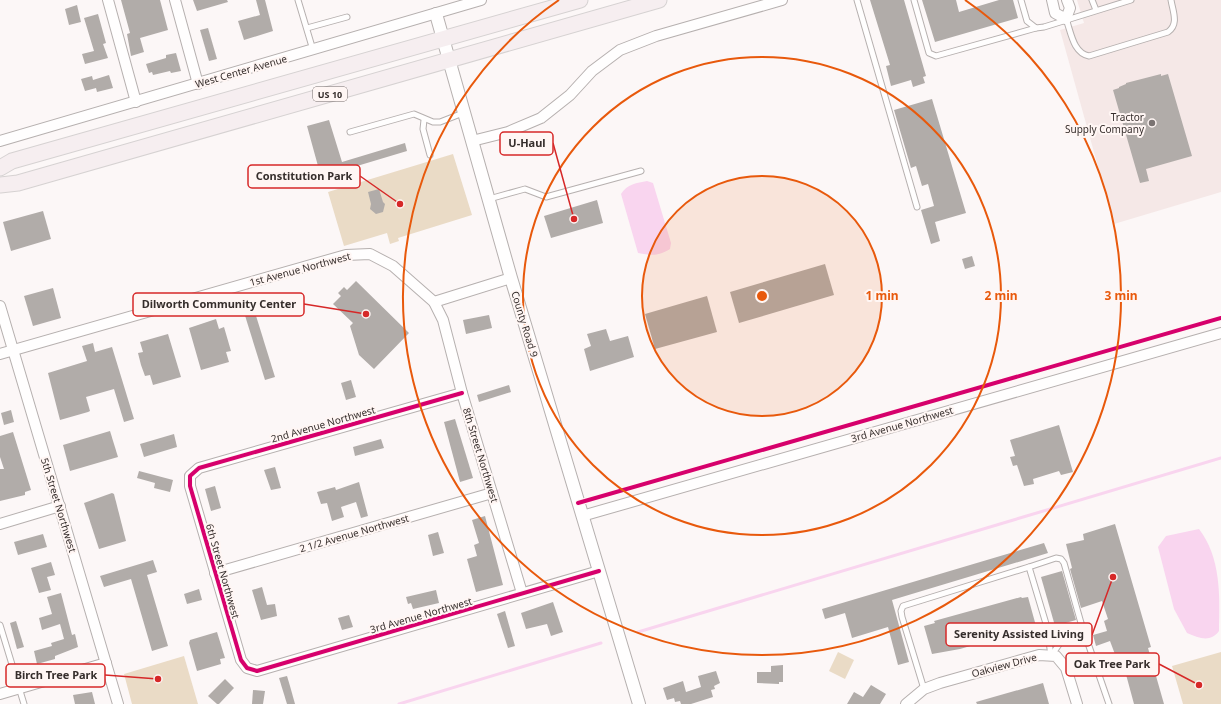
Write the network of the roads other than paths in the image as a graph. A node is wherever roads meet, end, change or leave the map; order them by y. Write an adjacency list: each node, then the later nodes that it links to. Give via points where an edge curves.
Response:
1 (108, 0): 26 (street)
2 (175, 0): 25 (street)
3 (298, 0): 20 (lane)
4 (480, 0): 17 (street, West Center Avenue)
5 (580, 0): 22 (main road, US 10)
6 (659, 0): 24 (main road, US 10)
7 (782, 0): 31 (street, via 656,36 620,50 541,118 508,132)
8 (857, 0): 37 (lane)
9 (914, 0): 21 (lane, via 929,53 936,56)
10 (1021, 0): 21 (lane, via 1027,21)
11 (1052, 0): 19 (street, via 1055,13)
12 (1067, 0): 19 (street, via 1070,8)
13 (1092, 0): 16 (lane)
14 (1131, 0): 16 (lane)
15 (1171, 0): 19 (lane, via 1176,22 1168,32 1089,56 1078,51)
16 (1096, 10): 19 (lane)
17 (436, 14): 22 (street, County Road 9); 23 (street, West Center Avenue)
18 (347, 17): 20 (lane)
19 (1066, 19): 21 (lane)
20 (306, 28): 23 (lane)
21 (1036, 28)
22 (444, 39): 24 (street, County Road 9); 33 (main road, US 10, via 12,161)
23 (313, 50): 25 (street, West Center Avenue)
24 (450, 60): 27 (street, County Road 9); 35 (main road, US 10, via 18,183)
25 (198, 84): 26 (street, West Center Avenue)
26 (136, 102): 30 (street, West Center Avenue)
27 (464, 113): 28 (lane, via 440,122); 31 (street, County Road 9)
28 (424, 120): 29 (lane, via 414,114); 32 (lane, via 423,129)
29 (350, 132)
30 (0, 141)
31 (472, 142): 36 (street, County Road 9)
32 (430, 155)
33 (0, 168)
34 (641, 171): 36 (lane, via 546,197 525,189)
35 (0, 185)
36 (489, 199): 39 (street, County Road 9)
37 (917, 207)
38 (370, 254): 40 (street, 8th Street Northwest, via 393,266); 43 (street, 1st Avenue Northwest, via 346,255)
39 (511, 278): 40 (street); 49 (street, County Road 9)
40 (434, 302): 45 (street, 8th Street Northwest, via 443,320)
41 (0, 306): 43 (street, 5th Street Northwest)
42 (1221, 333): 49 (street, 3rd Avenue Northwest)
43 (13, 350): 44 (street, 1st Avenue Northwest); 48 (street, 5th Street Northwest)
44 (0, 354)
45 (462, 393): 46 (street, 2nd Avenue Northwest, via 199,468); 47 (street, 8th Street Northwest)
46 (190, 476): 53 (street, 6th Street Northwest, via 190,486)
47 (492, 493): 53 (street, 2 1/2 Avenue Northwest); 54 (street, 8th Street Northwest)
48 (60, 506): 50 (street); 58 (street, 5th Street Northwest)
49 (582, 516): 52 (street, County Road 9)
50 (0, 524)
51 (1029, 567): 56 (lane, via 1056,558 1061,559); 57 (lane, via 1047,627); 61 (lane, via 903,606 902,617)
52 (599, 571): 54 (street, 3rd Avenue Northwest); 65 (street, County Road 9)
53 (215, 573): 59 (street, 6th Street Northwest, via 240,660)
54 (522, 594): 59 (street, 3rd Avenue Northwest, via 257,671)
55 (0, 625): 60 (lane)
56 (1085, 635): 57 (lane, via 1060,643); 68 (lane)
57 (1052, 656): 61 (street, Oakview Drive, via 1039,655); 67 (street, Oakview Drive, via 1056,656 1066,668)
58 (106, 663): 60 (street); 64 (street, 5th Street Northwest)
59 (247, 668)
60 (19, 688): 62 (street); 63 (lane)
61 (924, 689): 66 (street, Oakview Drive)
62 (0, 694)
63 (24, 704)
64 (118, 704)
65 (639, 704)
66 (906, 704)
67 (1077, 704)
68 (1109, 704)

